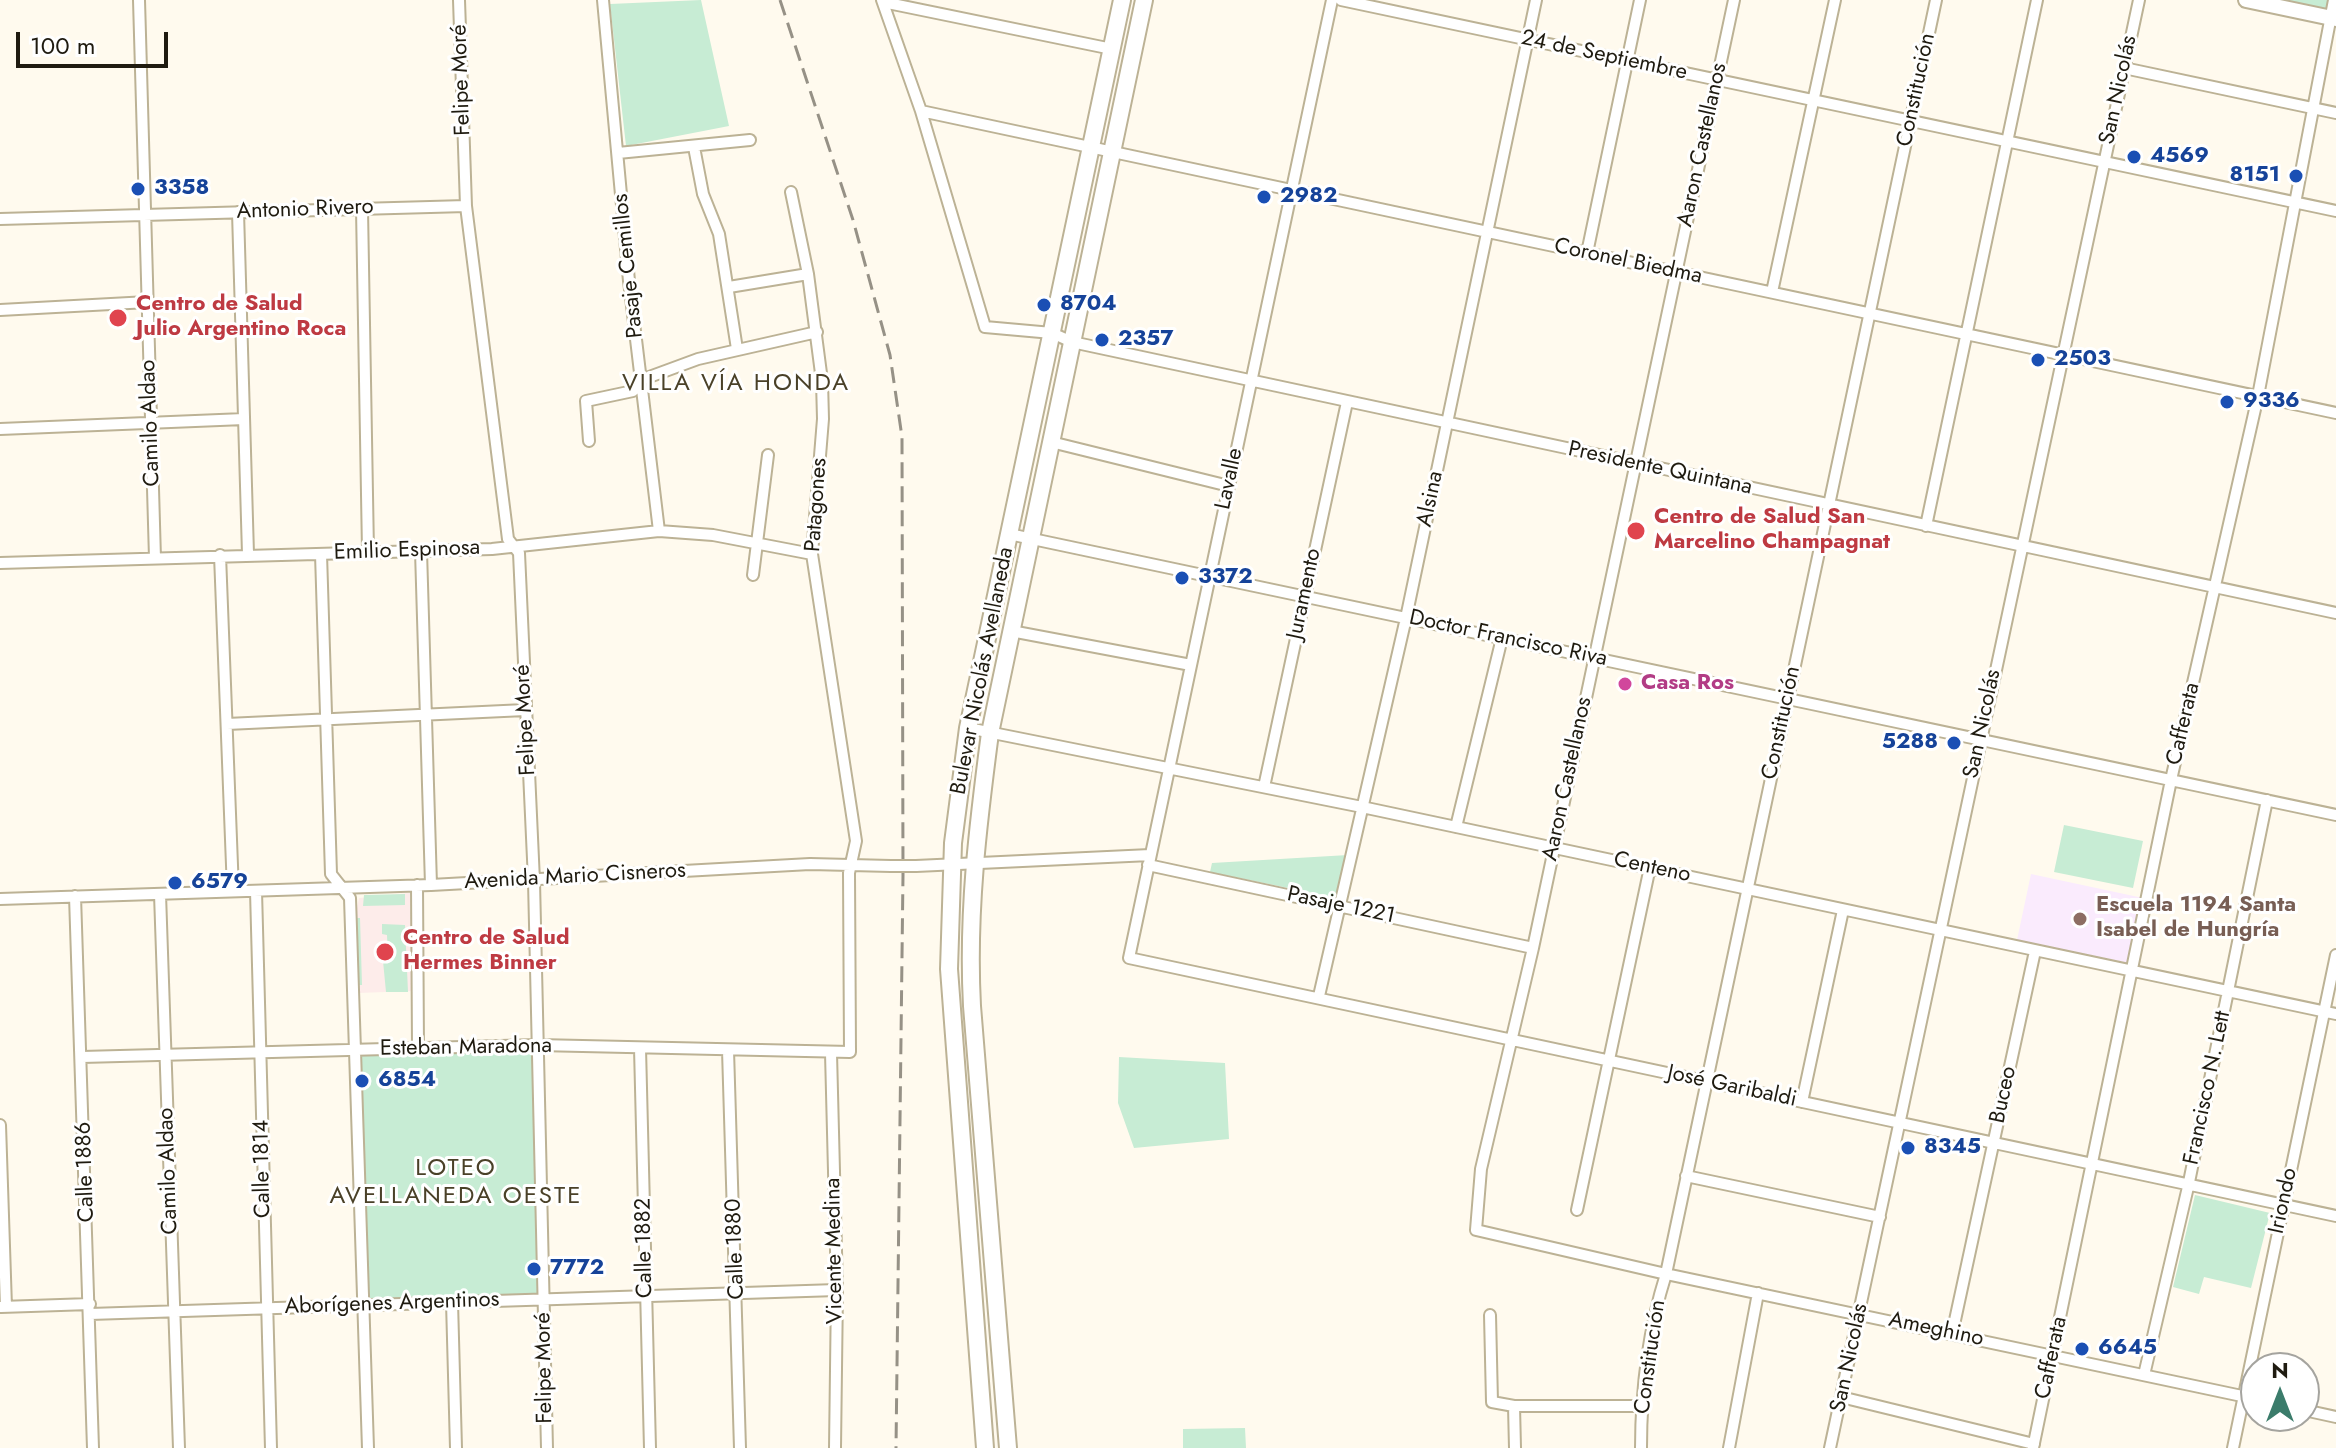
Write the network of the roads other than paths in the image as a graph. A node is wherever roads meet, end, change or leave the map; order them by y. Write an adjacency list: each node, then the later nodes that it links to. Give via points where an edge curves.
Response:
1 (139, 0): 43 (street, Camilo Aldao)
2 (459, 0): 39 (street, Felipe Moré)
3 (603, 0): 34 (street, Pasaje Cemillos)
4 (1122, 0): 20 (main road, Bulevar Nicolás Avellaneda)
5 (1144, 0): 33 (main road, Bulevar Nicolás Avellaneda)
6 (1332, 0): 36 (street, Lavalle)
7 (1341, 0): 19 (street, 24 de Septiembre)
8 (1536, 0): 19 (street, Alsina)
9 (1640, 0): 21 (street)
10 (1734, 0): 23 (street, Aaron Castellanos)
11 (1835, 0): 24 (street)
12 (1936, 0): 28 (street, Constitución)
13 (2037, 0): 30 (street)
14 (2139, 0): 22 (street, San Nicolás)
15 (2246, 0): 18 (main road)
16 (2334, 0): 18 (street, Cafferata)
17 (882, 1): 20 (street); 26 (street)
18 (2334, 18): 25 (street, Cafferata)
19 (1528, 40): 21 (street, 24 de Septiembre); 45 (street, Alsina)
20 (1112, 49): 32 (main road, Bulevar Nicolás Avellaneda)
21 (1627, 61): 23 (street, 24 de Septiembre); 46 (street)
22 (2124, 68): 25 (street); 35 (street, San Nicolás)
23 (1717, 80): 24 (street, 24 de Septiembre); 47 (street, Aaron Castellanos)
24 (1813, 100): 28 (street, 24 de Septiembre); 50 (street)
25 (2314, 109): 27 (street); 38 (street, Cafferata)
26 (921, 111): 32 (street, Coronel Biedma); 55 (street, Presidente Quintana, via 985,327)
27 (2336, 113)
28 (1911, 121): 30 (street, 24 de Septiembre); 53 (street, Constitución)
29 (750, 140): 31 (street)
30 (2006, 142): 35 (street, 24 de Septiembre); 56 (street)
31 (694, 147): 34 (street); 49 (street)
32 (1091, 147): 33 (street, Coronel Biedma); 55 (main road, Bulevar Nicolás Avellaneda)
33 (1112, 151): 36 (street, Coronel Biedma); 57 (main road, Bulevar Nicolás Avellaneda)
34 (618, 153): 60 (street, Pasaje Cemillos)
35 (2104, 162): 38 (street, 24 de Septiembre); 59 (street, San Nicolás)
36 (1292, 190): 45 (street, Coronel Biedma); 61 (street, Lavalle)
37 (791, 192): 48 (street, Patagones)
38 (2296, 202): 41 (street, 24 de Septiembre); 62 (street, Cafferata)
39 (466, 206): 40 (street, Antonio Rivero); 81 (street, Felipe Moré)
40 (362, 209): 42 (street, Antonio Rivero); 82 (street)
41 (2336, 211)
42 (238, 212): 43 (street, Antonio Rivero); 65 (street)
43 (145, 214): 44 (street, Antonio Rivero); 51 (street, Camilo Aldao)
44 (0, 219)
45 (1487, 231): 46 (street, Coronel Biedma); 67 (street, Alsina)
46 (1587, 253): 47 (street, Coronel Biedma)
47 (1676, 272): 50 (street, Coronel Biedma); 72 (street, Aaron Castellanos)
48 (808, 274): 49 (street); 54 (street, Patagones)
49 (729, 287): 58 (street)
50 (1772, 292): 53 (street, Coronel Biedma)
51 (148, 302): 52 (street); 66 (street, Camilo Aldao)
52 (0, 310)
53 (1870, 313): 56 (street, Coronel Biedma); 74 (street, Constitución)
54 (817, 332): 58 (street); 86 (street, Patagones, via 823,419)
55 (1052, 333): 57 (street, Presidente Quintana); 77 (main road, Bulevar Nicolás Avellaneda)
56 (1965, 334): 59 (street, Coronel Biedma); 75 (street)
57 (1072, 342): 61 (street, Presidente Quintana); 70 (main road, Bulevar Nicolás Avellaneda)
58 (737, 349): 60 (street)
59 (2062, 357): 62 (street, Coronel Biedma); 80 (street, San Nicolás)
60 (641, 380): 69 (street, via 633,391 586,401); 76 (street, Pasaje Cemillos)
61 (1251, 381): 63 (street, Presidente Quintana); 73 (street, Lavalle)
62 (2258, 396): 64 (street, Coronel Biedma); 92 (street, Cafferata)
63 (1347, 402): 67 (street, Presidente Quintana); 93 (street, Juramento)
64 (2336, 413)
65 (244, 419): 66 (street); 84 (street)
66 (151, 423): 68 (street); 88 (street, Camilo Aldao)
67 (1447, 423): 72 (street, Presidente Quintana); 95 (street, Alsina)
68 (0, 429)
69 (589, 441)
70 (1051, 442): 73 (street); 78 (main road, Bulevar Nicolás Avellaneda)
71 (768, 455): 79 (street)
72 (1636, 463): 74 (street, Presidente Quintana); 98 (street, Aaron Castellanos)
73 (1229, 486): 91 (street, Lavalle)
74 (1828, 505): 75 (street, Presidente Quintana); 100 (street, Constitución)
75 (1926, 526): 80 (street, Presidente Quintana)
76 (659, 531): 79 (street, Emilio Espinosa, via 713,535); 81 (street, Emilio Espinosa)
77 (1009, 534): 78 (street, Doctor Francisco Riva); 105 (main road, Bulevar Nicolás Avellaneda)
78 (1031, 539): 91 (street, Doctor Francisco Riva); 96 (main road, Bulevar Nicolás Avellaneda)
79 (759, 546): 86 (street, Emilio Espinosa); 90 (street)
80 (2021, 546): 92 (street, Presidente Quintana); 107 (street, San Nicolás)
81 (511, 547): 83 (street, Emilio Espinosa); 101 (street, Felipe Moré, via 519,553)
82 (368, 551): 83 (street, Emilio Espinosa); 85 (street, Emilio Espinosa)
83 (421, 551): 102 (street)
84 (248, 554): 85 (street, Emilio Espinosa); 87 (street, Emilio Espinosa)
85 (321, 554): 103 (street)
86 (812, 554): 119 (street, Patagones, via 856,841)
87 (220, 555): 88 (street, Emilio Espinosa); 104 (street)
88 (155, 558): 89 (street, Emilio Espinosa)
89 (0, 563)
90 (753, 575)
91 (1209, 577): 93 (street, Doctor Francisco Riva); 99 (street, Lavalle)
92 (2216, 588): 94 (street, Presidente Quintana); 109 (street, Cafferata)
93 (1304, 596): 95 (street, Doctor Francisco Riva); 110 (street, Juramento)
94 (2336, 613)
95 (1406, 618): 97 (street, Doctor Francisco Riva); 112 (street, Alsina)
96 (1011, 631): 99 (street); 106 (main road, Bulevar Nicolás Avellaneda)
97 (1502, 638): 98 (street, Doctor Francisco Riva); 114 (street)
98 (1594, 658): 100 (street, Doctor Francisco Riva); 115 (street, Aaron Castellanos)
99 (1191, 665): 108 (street, Lavalle)
100 (1788, 698): 107 (street, Doctor Francisco Riva); 125 (street, Constitución)
101 (525, 710): 102 (street); 121 (street, Felipe Moré)
102 (426, 715): 103 (street); 123 (street)
103 (326, 720): 104 (street); 124 (street, via 331,874)
104 (227, 724): 126 (street)
105 (968, 728): 106 (street, Centeno); 118 (main road, Bulevar Nicolás Avellaneda)
106 (990, 733): 108 (street, Centeno); 117 (main road, Bulevar Nicolás Avellaneda)
107 (1980, 739): 109 (street, Doctor Francisco Riva); 133 (street, San Nicolás)
108 (1169, 767): 110 (street, Centeno); 116 (street, Lavalle)
109 (2171, 780): 111 (street, Doctor Francisco Riva); 138 (street, Cafferata)
110 (1264, 787): 112 (street, Centeno)
111 (2267, 800): 113 (street, Doctor Francisco Riva); 139 (street, Francisco N. Lett)
112 (1362, 807): 114 (street, Centeno); 131 (street, Alsina)
113 (2336, 815)
114 (1456, 827): 115 (street, Centeno)
115 (1553, 847): 120 (street, Centeno); 134 (street, Aaron Castellanos)
116 (1149, 860): 117 (street, Avenida Mario Cisneros); 131 (street, Pasaje 1221); 137 (street, Lavalle)
117 (974, 863): 118 (street, Avenida Mario Cisneros); 201 (main road, Bulevar Nicolás Avellaneda, via 972,1006)
118 (951, 864): 119 (street, Avenida Mario Cisneros, bridge); 200 (main road, Bulevar Nicolás Avellaneda, via 950,1003)
119 (849, 865): 121 (street, Avenida Mario Cisneros); 150 (street, Esteban Maradona, via 850,1052)
120 (1650, 867): 125 (street, Centeno); 153 (street)
121 (534, 881): 123 (street, Avenida Mario Cisneros); 144 (street, Felipe Moré)
122 (417, 885): 123 (street, Avenida Mario Cisneros); 124 (street, Avenida Mario Cisneros); 145 (street)
123 (431, 885)
124 (343, 888): 127 (street, Avenida Mario Cisneros); 147 (street, via 350,898)
125 (1746, 889): 132 (street, Centeno); 154 (street, Constitución)
126 (233, 891): 127 (street, Avenida Mario Cisneros); 128 (street, Avenida Mario Cisneros)
127 (256, 891): 149 (street, Calle 1814)
128 (160, 894): 129 (street, Avenida Mario Cisneros); 151 (street, Camilo Aldao)
129 (75, 896): 130 (street, Avenida Mario Cisneros); 152 (street, Calle 1886)
130 (0, 899)
131 (1342, 906): 134 (street, Pasaje 1221); 140 (street, Alsina)
132 (1843, 910): 133 (street, Centeno); 155 (street)
133 (1939, 930): 135 (street, Centeno); 156 (street, San Nicolás)
134 (1533, 948): 143 (street, Aaron Castellanos)
135 (2035, 951): 138 (street, Centeno); 158 (street, Buceo)
136 (2336, 955): 141 (street, Iriondo)
137 (1129, 958): 140 (street, José Garibaldi)
138 (2132, 970): 139 (street, Centeno); 159 (street, Cafferata)
139 (2228, 991): 141 (street, Centeno); 161 (street, Francisco N. Lett)
140 (1319, 996): 143 (street, José Garibaldi)
141 (2324, 1011): 142 (street, Centeno); 162 (street, Iriondo)
142 (2336, 1014)
143 (1510, 1041): 153 (street, José Garibaldi); 166 (street, Aaron Castellanos, via 1481,1169)
144 (538, 1045): 145 (street, Esteban Maradona); 146 (street, Esteban Maradona); 172 (street, Felipe Moré)
145 (418, 1048): 147 (street, Esteban Maradona)
146 (640, 1048): 148 (street, Esteban Maradona); 171 (street, Calle 1882)
147 (356, 1050): 149 (street, Esteban Maradona); 174 (street)
148 (728, 1050): 150 (street, Esteban Maradona); 169 (street, Calle 1880)
149 (260, 1052): 151 (street, Esteban Maradona); 176 (street, Calle 1814)
150 (831, 1053): 168 (street, Vicente Medina)
151 (165, 1055): 152 (street, Esteban Maradona); 178 (street, Camilo Aldao)
152 (82, 1057): 177 (street, Calle 1886)
153 (1609, 1062): 154 (street, José Garibaldi); 163 (street)
154 (1705, 1081): 155 (street, José Garibaldi); 160 (street, Constitución)
155 (1802, 1102): 156 (street, José Garibaldi)
156 (1900, 1123): 158 (street, José Garibaldi); 165 (street, San Nicolás)
157 (0, 1125): 175 (street)
158 (1993, 1144): 159 (street, José Garibaldi); 181 (street, Buceo)
159 (2093, 1166): 161 (street, José Garibaldi); 183 (street, Cafferata)
160 (1686, 1176): 165 (street); 167 (street, Constitución)
161 (2188, 1187): 162 (street, José Garibaldi); 184 (street, Francisco N. Lett)
162 (2283, 1205): 164 (street, José Garibaldi); 182 (street, Iriondo)
163 (1577, 1210)
164 (2336, 1216)
165 (1880, 1217): 179 (street, San Nicolás)
166 (1476, 1230): 167 (street, Ameghino)
167 (1666, 1274): 170 (street, Ameghino); 188 (street, Constitución, via 1652,1315)
168 (837, 1290): 169 (street, Aborígenes Argentinos); 199 (street, Vicente Medina)
169 (738, 1293): 171 (street, Aborígenes Argentinos); 198 (street, Calle 1880)
170 (1758, 1293): 179 (street, Ameghino); 204 (street)
171 (646, 1296): 172 (street, Aborígenes Argentinos); 197 (street, Calle 1882)
172 (543, 1299): 173 (street, Aborígenes Argentinos); 196 (street, Felipe Moré)
173 (452, 1302): 174 (street, Aborígenes Argentinos); 195 (street)
174 (364, 1305): 176 (street, Aborígenes Argentinos); 194 (street)
175 (3, 1307): 177 (street, Aborígenes Argentinos)
176 (266, 1308): 178 (street, Aborígenes Argentinos); 193 (street, Calle 1814)
177 (90, 1309): 178 (street, Aborígenes Argentinos); 191 (street, Calle 1886)
178 (174, 1311): 192 (street, Camilo Aldao)
179 (1859, 1314): 181 (street, Ameghino); 186 (street, San Nicolás)
180 (1490, 1315): 187 (street, via 1492,1402)
181 (1952, 1334): 183 (street, Ameghino)
182 (2251, 1352)
183 (2053, 1356): 184 (street, Ameghino); 190 (street, Cafferata)
184 (2144, 1375): 185 (street, Ameghino)
185 (2240, 1396)
186 (1841, 1397): 190 (street); 205 (street, San Nicolás)
187 (1514, 1406): 188 (street); 202 (street)
188 (1641, 1406): 203 (street, Constitución)
189 (2240, 1408): 206 (street, Iriondo)
190 (2034, 1446)
191 (93, 1448)
192 (179, 1448)
193 (271, 1448)
194 (368, 1448)
195 (456, 1448)
196 (547, 1448)
197 (650, 1448)
198 (740, 1448)
199 (835, 1448)
200 (985, 1448)
201 (1008, 1448)
202 (1515, 1448)
203 (1641, 1448)
204 (1729, 1448)
205 (1830, 1448)
206 (2233, 1448)

